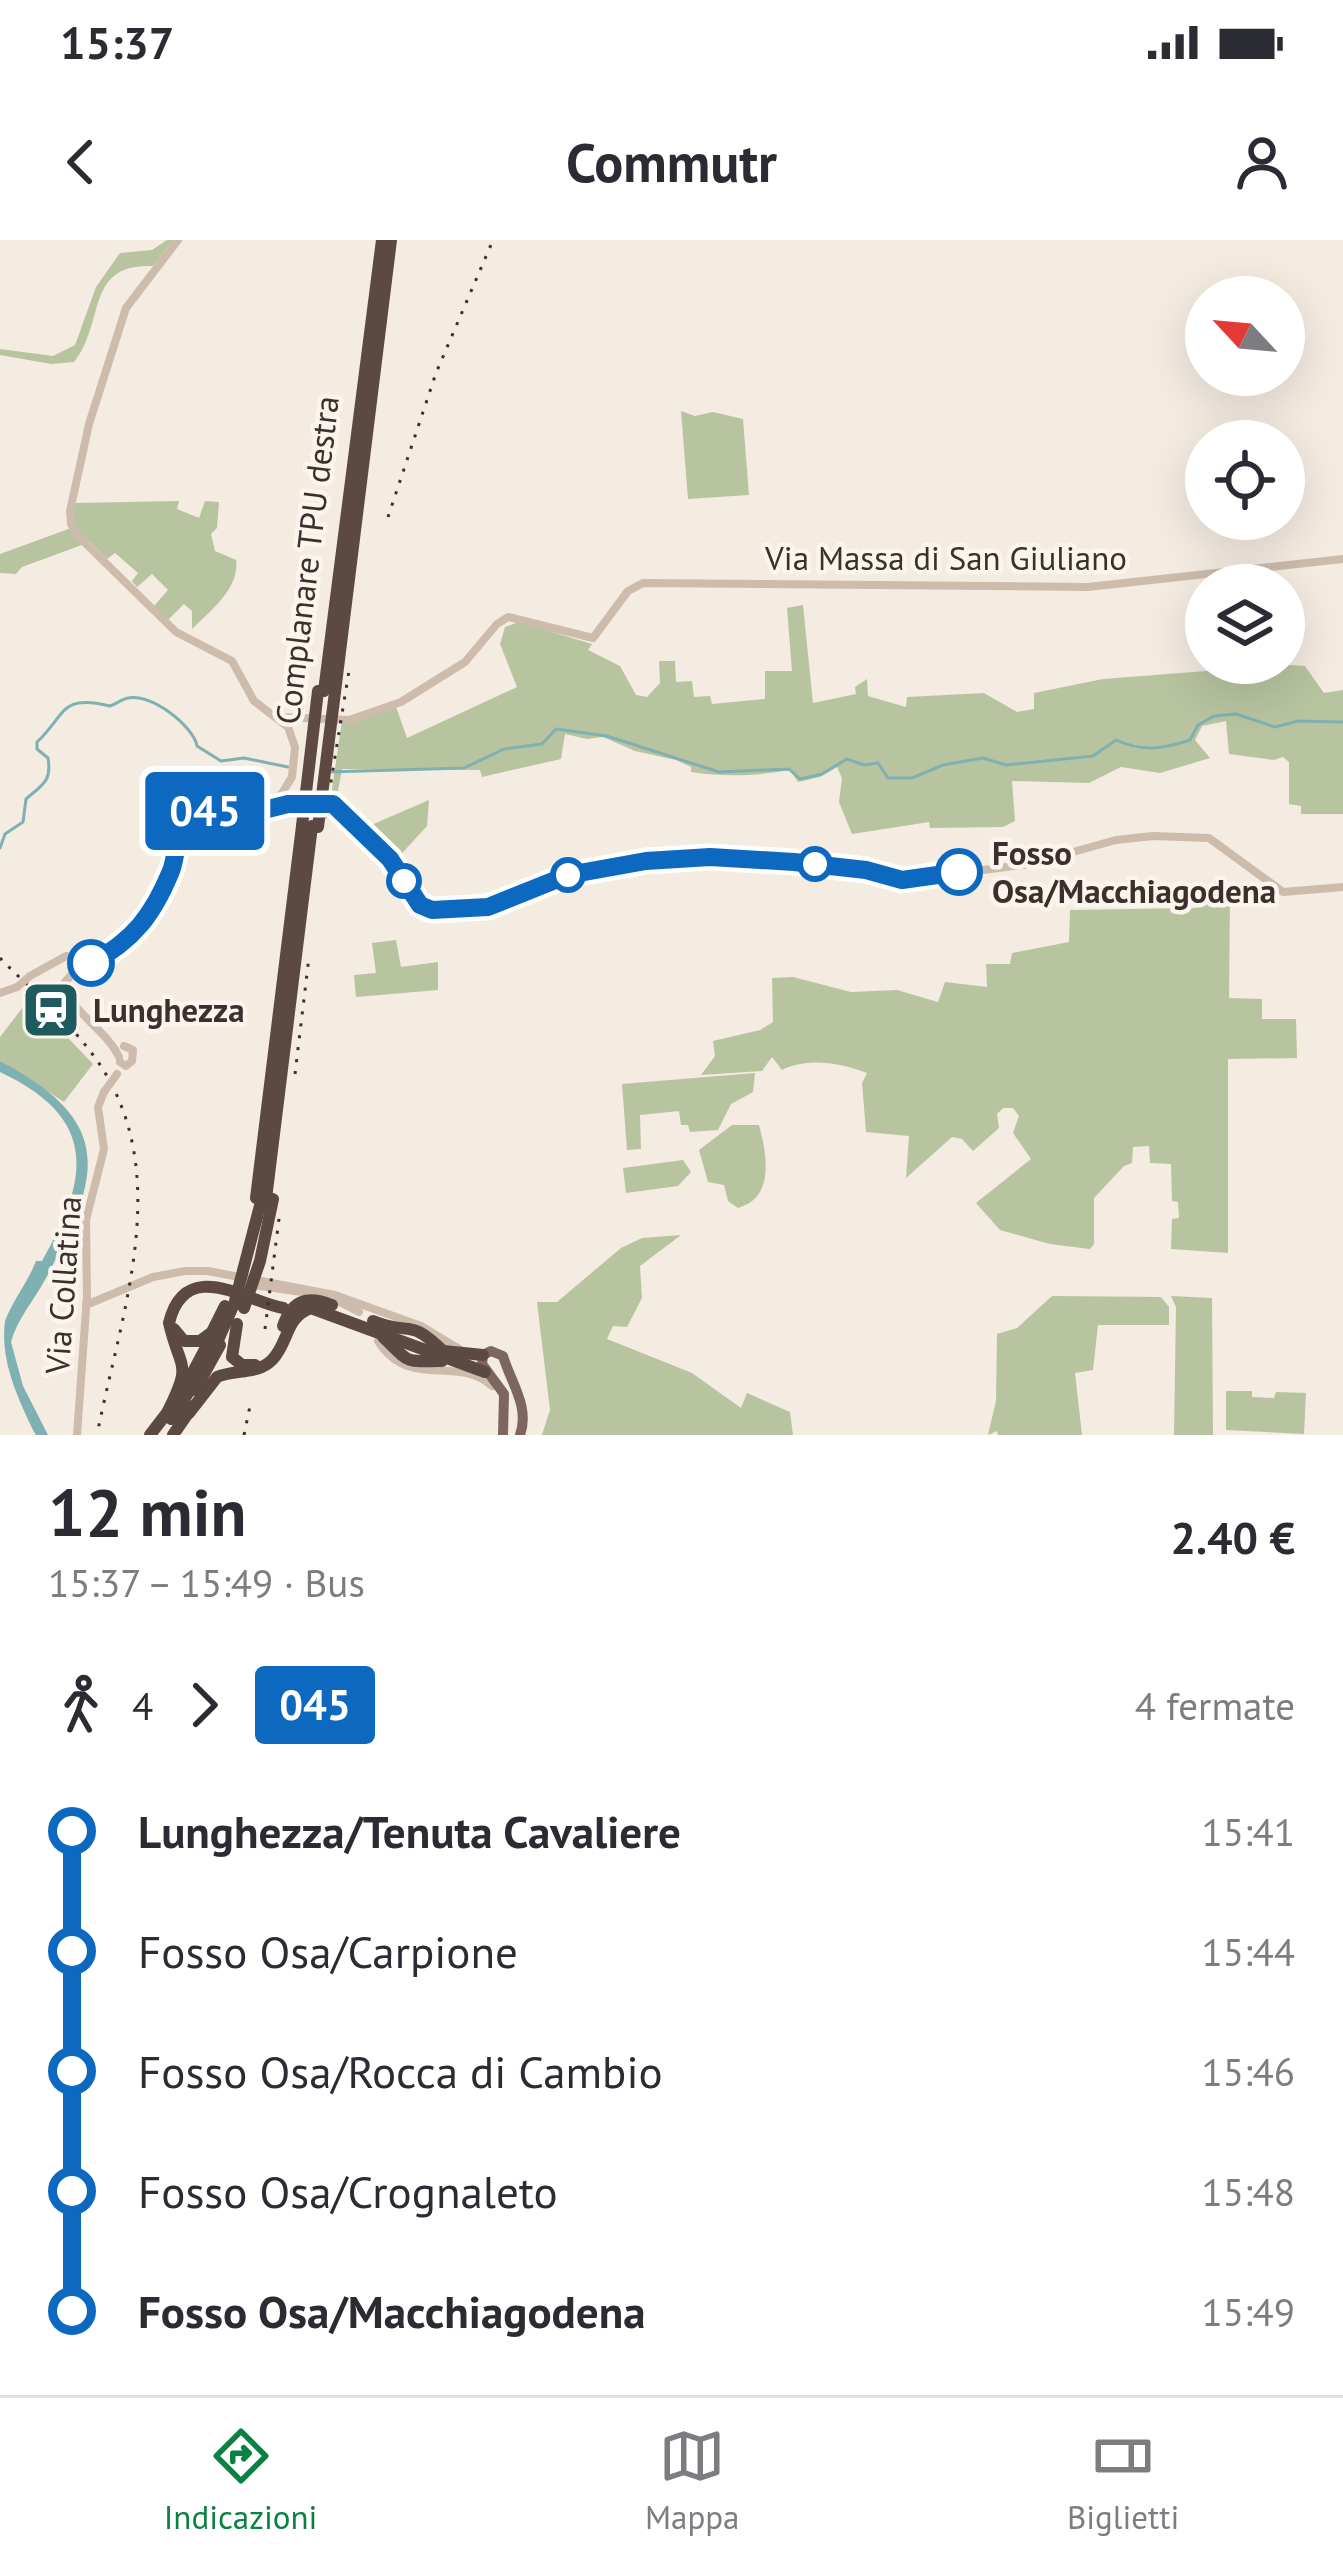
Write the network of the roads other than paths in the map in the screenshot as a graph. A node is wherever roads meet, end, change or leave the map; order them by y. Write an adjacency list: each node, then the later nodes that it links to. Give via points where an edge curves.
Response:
1 (178, 240): 4 (street, via 125,308 70,523 173,629 234,662 254,700)
2 (384, 240): 13 (highway, bridge, via 264,1199 253,1261)
3 (1343, 559): 4 (street, Via Massa di San Giuliano, via 1088,587 644,583 633,586 593,638 508,617 466,661 408,699 353,720)
4 (294, 725): 5 (street)
5 (289, 799): 6 (street, via 339,808 390,859 420,905 435,911 505,903 562,877 623,863 727,858 905,880 1026,865 1153,836 1209,838 1285,893); 7 (street, via 253,814 188,814 170,873 135,932)
6 (1343, 887)
7 (81, 968): 8 (street, bridge, via 68,956); 9 (street, via 67,978 65,992)
8 (0, 993)
9 (112, 1042): 10 (street); 10 (street, Via Collatina, via 124,1046)
10 (120, 1065): 11 (street, Via Collatina, bridge, via 98,1106 104,1149 86,1220)
11 (86, 1300): 12 (street); 15 (street, Via Collatina)
12 (101, 1304): 14 (street, via 202,1275 310,1293); 15 (street); 18 (street, via 153,1277 208,1271 335,1294)
13 (233, 1305): 16 (highway); 23 (highway); 23 (highway, via 202,1340 176,1334 177,1309 207,1291 283,1309 222,1287 200,1289 180,1300 169,1323 184,1372); 26 (highway, via 207,1370)
14 (359, 1312)
15 (85, 1322): 25 (street, Via Collatina)
16 (237, 1324): 19 (highway, via 231,1353 247,1366 268,1357 290,1310 312,1299 387,1327 412,1327); 24 (highway)
17 (378, 1341): 28 (street, via 406,1367 490,1383)
18 (485, 1354): 19 (highway); 20 (main road); 21 (main road, via 503,1356)
19 (446, 1356): 19 (highway, via 410,1360 384,1338 314,1308); 20 (highway); 24 (highway, via 308,1308 269,1363 214,1379)
20 (485, 1372): 22 (main road, via 502,1389)
21 (523, 1407): 22 (street, via 516,1420); 29 (main road)
22 (506, 1409): 28 (main road)
23 (168, 1411): 26 (highway)
24 (189, 1413): 27 (highway)
25 (77, 1435)
26 (157, 1435)
27 (173, 1435)
28 (502, 1435)
29 (520, 1435)

